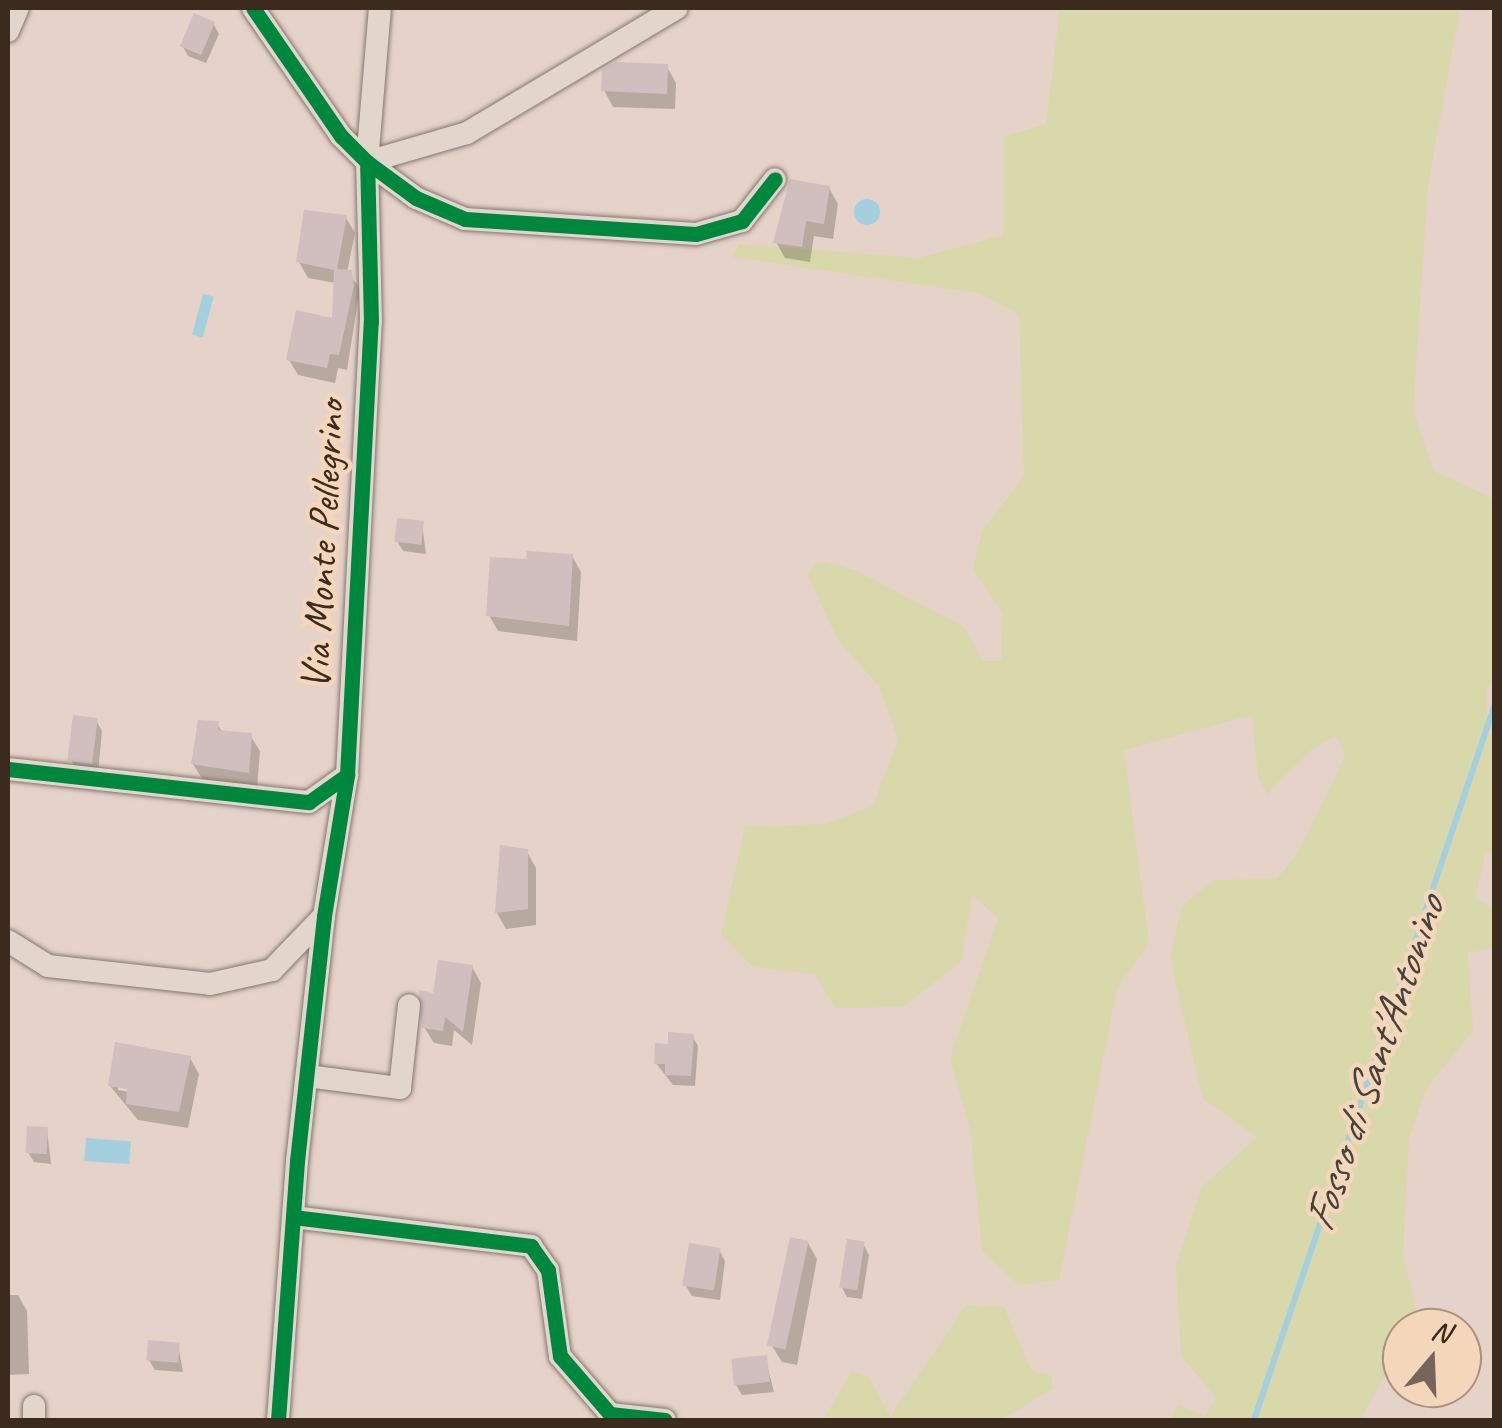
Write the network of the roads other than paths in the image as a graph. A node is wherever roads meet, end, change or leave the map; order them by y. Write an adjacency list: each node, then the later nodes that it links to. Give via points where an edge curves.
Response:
1 (18, 8): 5 (street)
2 (253, 8): 6 (street, via 337,130)
3 (380, 8): 6 (street, Via Monte Pellegrino)
4 (677, 8): 6 (street, via 466,133)
5 (8, 30)
6 (368, 162): 7 (street, via 416,198 465,219 696,234 734,226); 9 (street, Via Monte Pellegrino, via 371,322)
7 (774, 180)
8 (8, 769): 9 (street, via 309,802)
9 (347, 775): 10 (street, Via Monte Pellegrino)
10 (324, 916): 11 (street, via 272,970 210,984 48,966); 13 (street, Via Monte Pellegrino)
11 (8, 940)
12 (409, 1005): 13 (street, via 400,1088)
13 (306, 1076): 14 (street, Via Monte Pellegrino)
14 (293, 1217): 15 (street, Via Monte Pellegrino); 16 (street, via 531,1246 548,1270 560,1356 610,1414)
15 (278, 1420)
16 (665, 1420)

